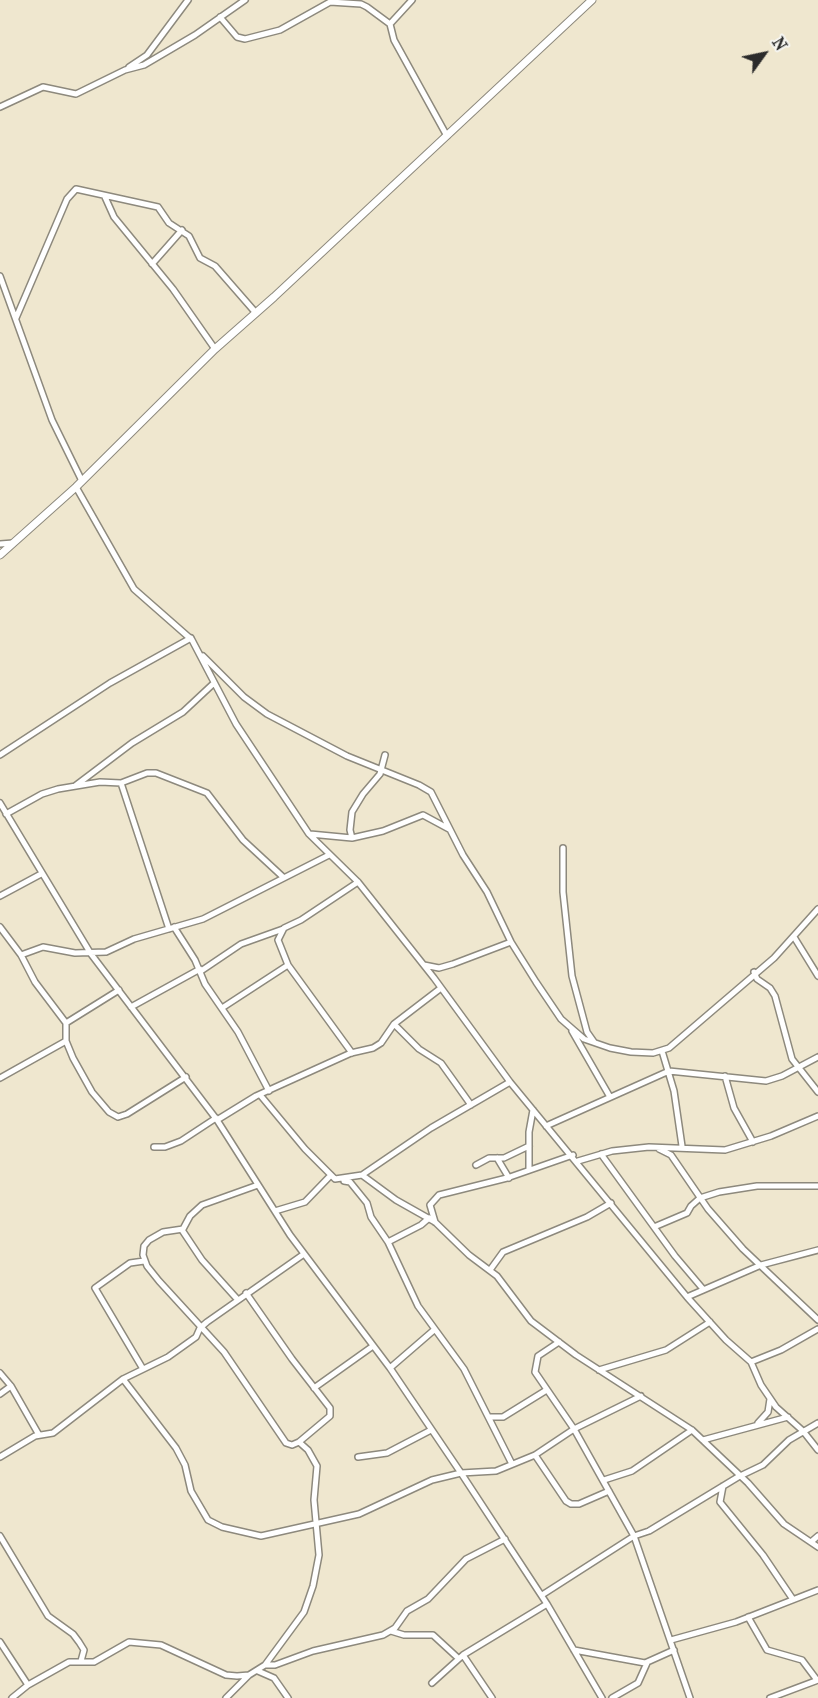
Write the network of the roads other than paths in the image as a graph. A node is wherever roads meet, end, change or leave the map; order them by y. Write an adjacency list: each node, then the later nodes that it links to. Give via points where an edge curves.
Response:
1 (188, 0): 9 (street, via 147,55)
2 (245, 0): 7 (street)
3 (412, 0): 8 (street)
4 (592, 0): 11 (street)
5 (331, 1): 6 (street); 7 (street, via 280,30 245,39 237,37)
6 (361, 2): 8 (street)
7 (220, 17): 9 (street, via 153,60)
8 (390, 24): 11 (street, via 394,40)
9 (125, 70): 10 (street, via 81,92 43,87)
10 (0, 107)
11 (447, 136): 16 (street)
12 (105, 197): 13 (street, via 158,207 169,223); 14 (street, via 114,217); 17 (street, via 82,189 72,192)
13 (182, 230): 14 (street); 16 (street, via 200,258 215,266)
14 (152, 264): 18 (street)
15 (0, 276): 17 (street)
16 (256, 313): 18 (street)
17 (16, 318): 19 (street)
18 (215, 349): 19 (street)
19 (79, 484): 20 (street); 23 (street, via 134,589)
20 (13, 543): 21 (street); 22 (street)
21 (0, 544)
22 (0, 555)
23 (191, 638): 24 (street); 26 (street, via 110,683)
24 (201, 654): 25 (street); 28 (street, via 267,714)
25 (213, 684): 30 (street, via 176,717 132,743); 34 (street)
26 (0, 755)
27 (385, 755): 28 (street)
28 (381, 771): 33 (street, via 425,788); 35 (street, via 352,812)
29 (121, 783): 30 (street); 39 (street, via 147,773 207,793 243,840); 44 (street)
30 (74, 786): 32 (street, via 42,794)
31 (0, 803): 32 (street)
32 (6, 814): 38 (street)
33 (451, 830): 35 (street, via 419,816 383,831); 47 (street)
34 (309, 834): 35 (street); 37 (street)
35 (352, 838)
36 (563, 848): 63 (street, via 562,879 572,976 584,1023)
37 (329, 855): 39 (street); 40 (street)
38 (41, 874): 41 (street); 48 (street)
39 (283, 877): 44 (street, via 203,919)
40 (358, 882): 45 (street); 51 (street)
41 (0, 896)
42 (818, 909): 46 (street)
43 (0, 927): 49 (street)
44 (171, 928): 48 (street); 52 (street)
45 (284, 928): 50 (street, via 278,940); 52 (street, via 241,944)
46 (794, 937): 53 (street); 54 (street)
47 (511, 942): 51 (street, via 446,966); 61 (street)
48 (91, 954): 49 (street, via 43,947); 56 (street)
49 (21, 956): 59 (street)
50 (288, 965): 58 (street); 65 (street)
51 (424, 965): 55 (street)
52 (200, 970): 57 (street); 58 (street)
53 (754, 972): 64 (street); 67 (street, via 775,996)
54 (818, 976)
55 (441, 988): 60 (street); 72 (street)
56 (118, 990): 57 (street); 59 (street)
57 (131, 1008): 70 (street)
58 (222, 1008): 73 (street)
59 (66, 1023): 62 (street)
60 (394, 1024): 65 (street, via 373,1048); 77 (street, via 419,1049 441,1062)
61 (572, 1030): 63 (street); 76 (street)
62 (66, 1041): 70 (street, via 92,1092 103,1107 118,1117); 71 (street)
63 (594, 1042): 64 (street, via 631,1052)
64 (662, 1051): 68 (street)
65 (352, 1053): 73 (street)
66 (818, 1057): 67 (street)
67 (797, 1068): 69 (street, via 771,1080); 74 (street)
68 (669, 1071): 69 (street); 76 (street); 84 (street)
69 (725, 1076): 82 (street, via 734,1108)
70 (186, 1077): 80 (street)
71 (0, 1078)
72 (510, 1082): 77 (street); 78 (street)
73 (269, 1091): 75 (street)
74 (818, 1092)
75 (261, 1096): 80 (street); 93 (street)
76 (610, 1097): 81 (street)
77 (471, 1106): 94 (street)
78 (533, 1110): 81 (street); 83 (street)
79 (818, 1116): 82 (street)
80 (217, 1119): 85 (street, via 181,1141); 97 (street)
81 (546, 1126): 88 (street)
82 (753, 1142): 84 (street, via 717,1151)
83 (529, 1146): 89 (street); 92 (street)
84 (682, 1146): 86 (street)
85 (154, 1147)
86 (649, 1147): 87 (street); 99 (street, via 671,1155)
87 (601, 1154): 90 (street); 103 (street)
88 (573, 1155): 90 (street); 92 (street)
89 (497, 1158): 91 (street); 95 (street)
90 (578, 1161): 100 (street)
91 (476, 1165)
92 (529, 1170): 95 (street)
93 (331, 1175): 96 (street); 101 (street, via 310,1198)
94 (362, 1175): 96 (street); 102 (street)
95 (509, 1178): 102 (street, via 439,1195 430,1205)
96 (340, 1180): 105 (street, via 350,1182 365,1198 371,1217)
97 (258, 1185): 101 (street); 104 (street, via 202,1205)
98 (818, 1186): 99 (street, via 757,1186)
99 (700, 1198): 103 (street, via 687,1213); 109 (street)
100 (611, 1203): 110 (street, via 503,1252); 113 (street)
101 (275, 1211): 107 (street)
102 (432, 1220): 105 (street); 110 (street)
103 (654, 1227): 111 (street)
104 (182, 1230): 108 (street, via 163,1232 149,1240 143,1250); 114 (street, via 202,1260)
105 (388, 1242): 119 (street, via 418,1306)
106 (818, 1250): 109 (street)
107 (304, 1254): 112 (street); 121 (street)
108 (144, 1261): 117 (street); 124 (street, via 130,1263 95,1287)
109 (761, 1265): 111 (street); 115 (street)
110 (490, 1270): 120 (street, via 531,1322)
111 (703, 1290): 113 (street)
112 (246, 1293): 114 (street); 129 (street)
113 (687, 1297): 116 (street)
114 (238, 1300): 117 (street)
115 (818, 1320)
116 (710, 1322): 122 (street); 125 (street, via 666,1350)
117 (201, 1326): 124 (street, via 196,1337); 144 (street, via 236,1367 286,1443)
118 (818, 1329): 122 (street)
119 (434, 1330): 123 (street); 134 (street, via 458,1360)
120 (559, 1342): 125 (street); 130 (street, via 538,1356 534,1368)
121 (373, 1346): 123 (street); 129 (street)
122 (751, 1362): 133 (street)
123 (390, 1368): 139 (street)
124 (143, 1369): 127 (street)
125 (599, 1370): 132 (street)
126 (0, 1373): 128 (street)
127 (123, 1379): 142 (street, via 53,1433); 155 (street, via 176,1448 191,1491 210,1522 261,1536)
128 (11, 1386): 131 (street); 142 (street)
129 (314, 1388): 144 (street, via 330,1408 330,1414)
130 (545, 1390): 134 (street, via 503,1417); 138 (street)
131 (0, 1394)
132 (641, 1396): 138 (street); 140 (street)
133 (770, 1399): 135 (street); 137 (street, via 768,1412)
134 (489, 1418): 149 (street)
135 (788, 1418): 137 (street); 141 (street)
136 (818, 1423): 141 (street)
137 (757, 1424): 143 (street)
138 (574, 1429): 146 (street); 152 (street)
139 (431, 1430): 148 (street, via 387,1453); 150 (street)
140 (692, 1430): 143 (street); 152 (street, via 632,1471)
141 (803, 1431): 145 (street); 151 (street, via 768,1461)
142 (39, 1435): 147 (street)
143 (703, 1440): 151 (street)
144 (299, 1442): 155 (street, via 316,1466 314,1500)
145 (818, 1450)
146 (535, 1455): 149 (street); 154 (street, via 571,1504)
147 (0, 1456)
148 (358, 1457)
149 (512, 1464): 150 (street, via 483,1474)
150 (461, 1473): 155 (street, via 429,1481 359,1514); 159 (street)
151 (740, 1475): 153 (street); 160 (street, via 784,1524)
152 (604, 1480): 154 (street)
153 (723, 1486): 157 (street); 164 (street, via 720,1502)
154 (609, 1491): 157 (street)
155 (318, 1524): 175 (street, via 319,1555 309,1603)
156 (0, 1536): 173 (street, via 48,1616 79,1642 84,1650)
157 (634, 1536): 163 (street); 168 (street)
158 (818, 1536): 160 (street)
159 (505, 1539): 163 (street); 167 (street, via 461,1562 428,1599 404,1614)
160 (811, 1542): 161 (street)
161 (818, 1547)
162 (818, 1590): 164 (street)
163 (542, 1595): 165 (street)
164 (792, 1598): 166 (street)
165 (547, 1604): 170 (street); 172 (street)
166 (748, 1617): 168 (street); 178 (street, via 767,1650 802,1660)
167 (391, 1631): 172 (street, via 433,1635); 175 (street)
168 (671, 1640): 171 (street)
169 (0, 1642): 180 (street)
170 (574, 1650): 174 (street); 181 (street)
171 (674, 1650): 174 (street); 188 (street)
172 (460, 1657): 179 (street); 185 (street)
173 (81, 1661): 177 (street, via 94,1662 127,1642 151,1642 185,1654 226,1676); 180 (street, via 69,1662)
174 (647, 1663): 187 (street, via 638,1683)
175 (265, 1665): 176 (street)
176 (258, 1671): 177 (street); 184 (street, via 274,1678)
177 (249, 1675): 183 (street)
178 (818, 1680): 189 (street)
179 (432, 1683)
180 (28, 1685): 182 (street)
181 (600, 1696): 186 (street)
182 (12, 1698)
183 (226, 1698)
184 (288, 1698)
185 (492, 1698)
186 (592, 1698)
187 (612, 1698)
188 (690, 1698)
189 (770, 1698)

